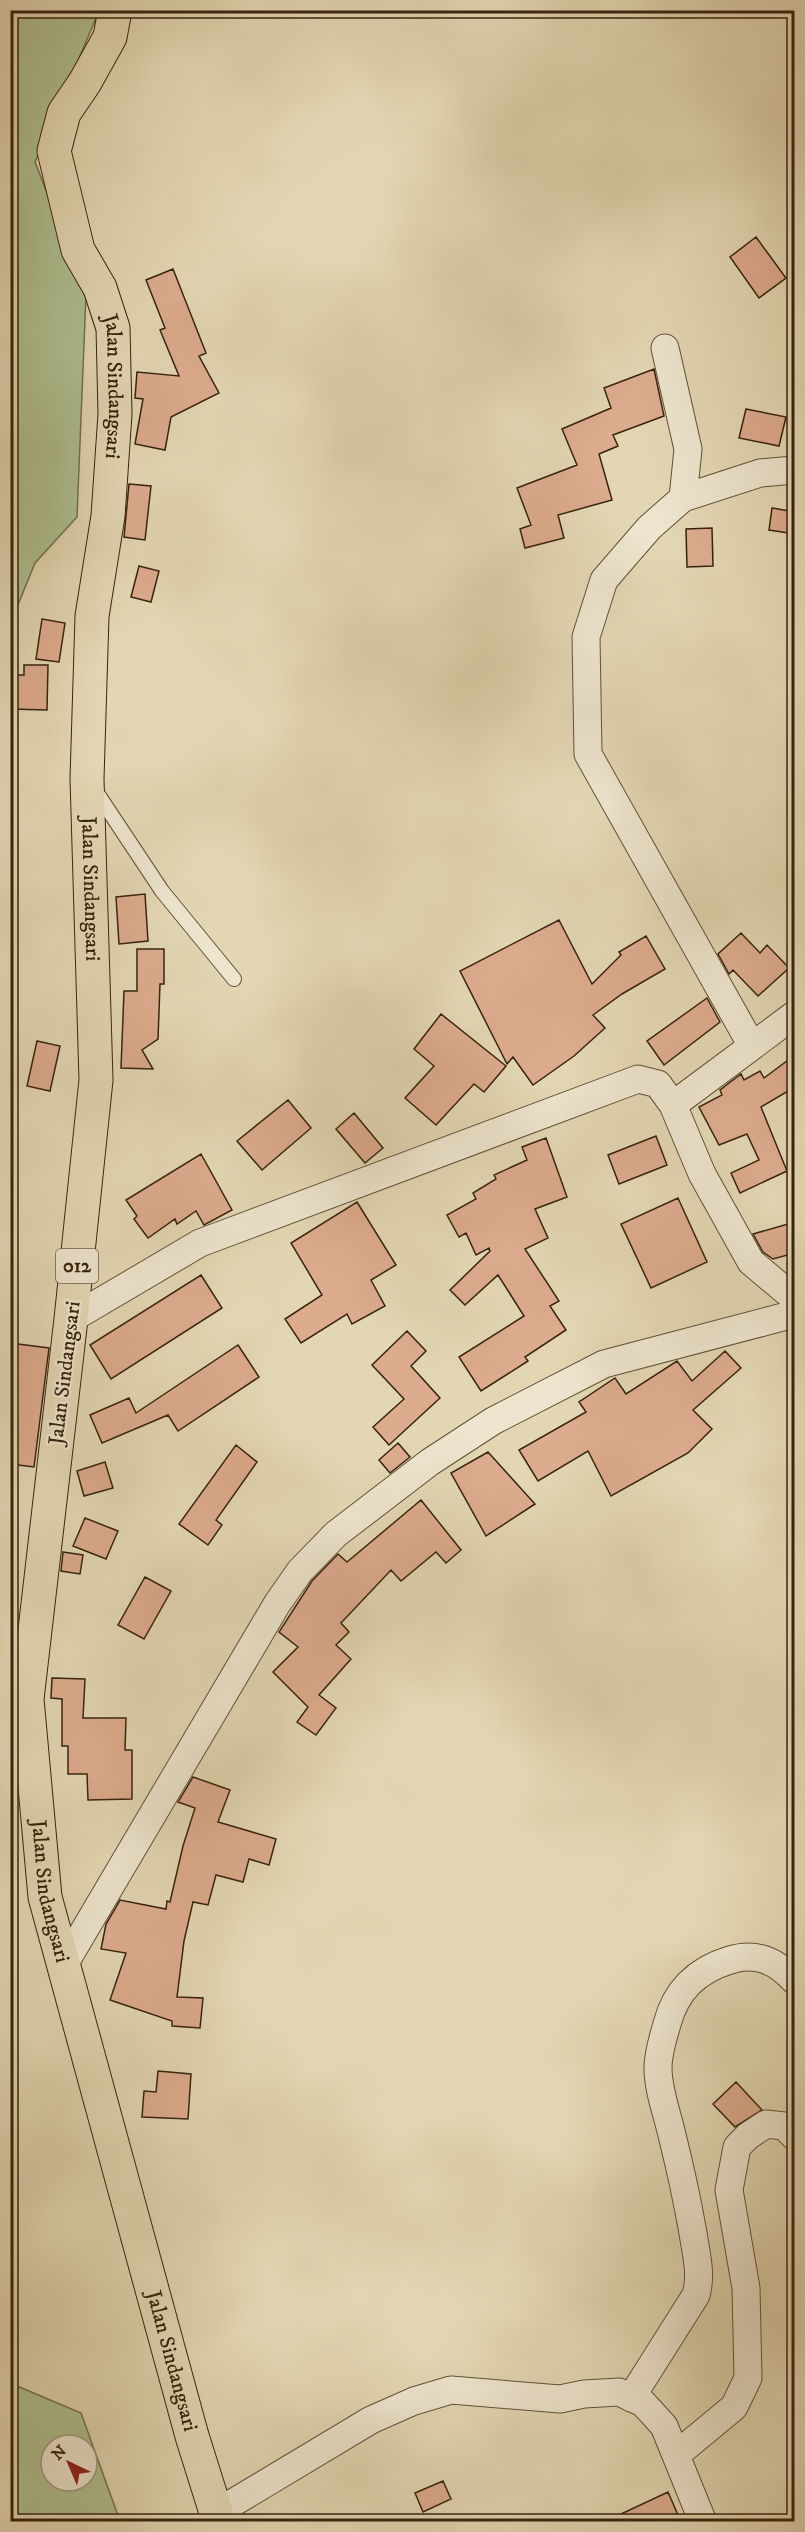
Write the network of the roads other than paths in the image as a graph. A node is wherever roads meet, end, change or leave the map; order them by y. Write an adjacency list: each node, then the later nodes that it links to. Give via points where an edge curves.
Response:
1 (116, 10): 5 (main road, Jalan Sindangsari / 012, via 110,36 64,113 54,151 78,249 100,288 113,328 115,414 108,516 92,616)
2 (665, 348): 4 (street, via 688,448)
3 (795, 470): 4 (street, via 760,473)
4 (683, 498): 8 (street, via 649,528 604,580 586,637 588,754)
5 (87, 778): 6 (lane, via 162,891); 12 (main road, Jalan Sindangsari / 012, via 96,1080)
6 (234, 979)
7 (795, 1015): 8 (street)
8 (752, 1046): 9 (street)
9 (673, 1105): 10 (street, via 702,1174 751,1262); 12 (street, via 658,1084 638,1080 586,1098 200,1243)
10 (795, 1298)
11 (795, 1314): 13 (street, via 604,1364 494,1421 430,1462 336,1534 300,1571 277,1604)
12 (71, 1319): 13 (main road, Jalan Sindangsari / 012, via 27,1699 45,1897)
13 (62, 1968): 18 (main road, Jalan Sindangsari / 012)
14 (795, 1980): 16 (street, via 769,1960 741,1957 700,1974 674,2000 658,2069 686,2188 698,2286)
15 (795, 2136): 17 (street, via 784,2126 766,2124 737,2147 729,2190 746,2288 748,2378 734,2407)
16 (631, 2398): 17 (street, via 642,2403 664,2426); 18 (street, via 619,2392 560,2399 451,2390 371,2420)
17 (676, 2455): 19 (street)
18 (218, 2517)
19 (703, 2522)

